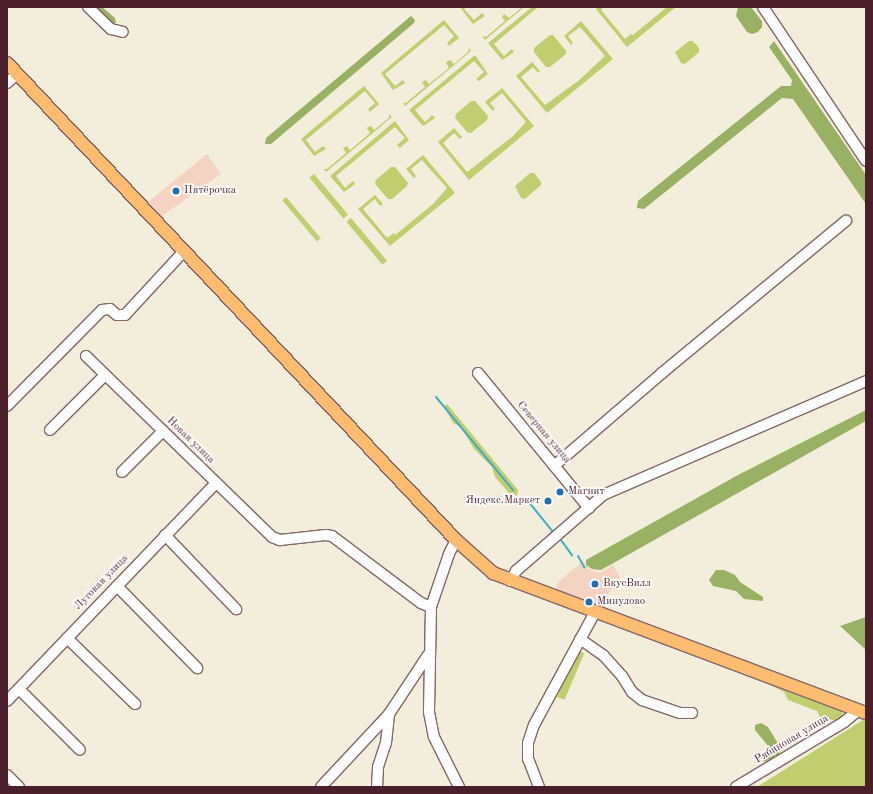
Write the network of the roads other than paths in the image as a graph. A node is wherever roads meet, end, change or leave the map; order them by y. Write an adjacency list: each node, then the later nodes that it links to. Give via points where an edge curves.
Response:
1 (88, 7): 3 (street, via 111,29)
2 (763, 7): 7 (street)
3 (123, 32)
4 (7, 63): 5 (main road)
5 (17, 74): 6 (street); 9 (main road)
6 (7, 83)
7 (866, 161)
8 (846, 221): 17 (street)
9 (185, 250): 14 (street, via 125,315 117,315 110,309 102,310); 22 (main road)
10 (86, 356): 12 (street, Новая улица)
11 (478, 373): 17 (street, Северная улица)
12 (105, 374): 15 (street); 16 (street, Новая улица)
13 (866, 381): 20 (street, via 604,495)
14 (7, 406)
15 (50, 430)
16 (163, 431): 18 (street); 19 (street, Новая улица)
17 (554, 466): 20 (street, Северная улица)
18 (122, 472)
19 (216, 483): 21 (street, Луговая улица); 25 (street, Новая улица, via 272,537 280,540 332,536 420,603)
20 (589, 508): 23 (street, via 516,571)
21 (165, 535): 24 (street, Луговая улица); 26 (street)
22 (456, 540): 23 (main road, via 493,573); 25 (street)
23 (510, 581): 27 (main road)
24 (117, 586): 28 (street, Луговая улица); 31 (street)
25 (431, 607): 30 (street)
26 (236, 609)
27 (595, 612): 29 (street); 35 (main road)
28 (67, 638): 32 (street, Луговая улица); 34 (street)
29 (580, 639): 36 (street, via 604,656 632,692 642,700 680,713); 44 (street, via 534,725 528,744 528,759)
30 (429, 653): 37 (street); 43 (street, via 429,712 434,738)
31 (197, 668)
32 (19, 688): 33 (street, Луговая улица); 38 (street)
33 (7, 701)
34 (135, 704)
35 (862, 712): 45 (street, Рябиновая улица)
36 (692, 713)
37 (389, 714): 41 (street); 42 (street, via 386,743 378,766)
38 (80, 750)
39 (7, 775): 40 (street)
40 (19, 787)
41 (321, 787)
42 (377, 787)
43 (459, 787)
44 (539, 787)
45 (736, 787)

